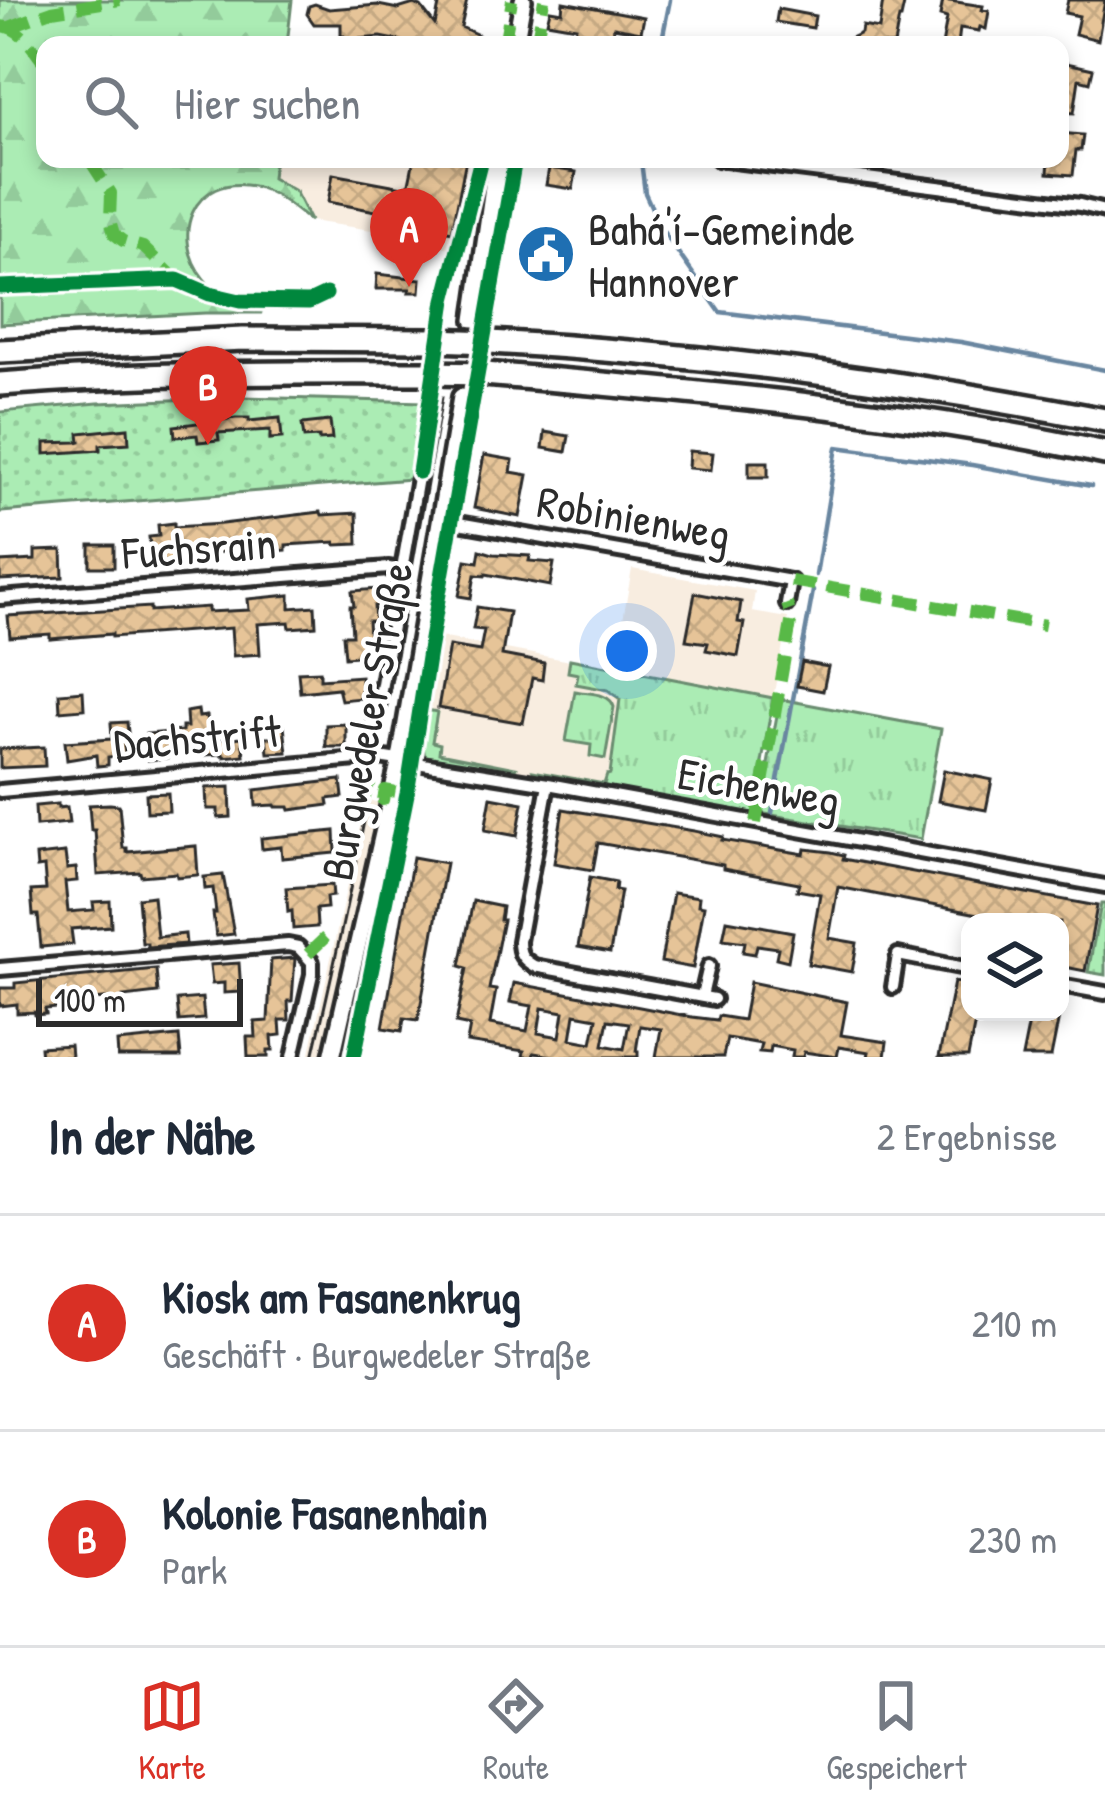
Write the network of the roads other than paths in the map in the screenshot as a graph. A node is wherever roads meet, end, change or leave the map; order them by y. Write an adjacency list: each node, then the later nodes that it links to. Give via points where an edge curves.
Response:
1 (523, 0): 2 (main road)
2 (517, 36)
3 (496, 168): 6 (main road)
4 (789, 168): 5 (street)
5 (1105, 212)
6 (474, 320)
7 (0, 351): 10 (highway, bridge, via 243,339 602,347)
8 (0, 384): 11 (highway, bridge, via 242,371 484,374 712,393)
9 (461, 398): 13 (main road, Burgwedeler Straße)
10 (1105, 420)
11 (1105, 453)
12 (419, 472): 14 (street, Burgwedeler Straße)
13 (441, 520): 16 (street, Robinienweg, via 791,581); 18 (main road, Burgwedeler Straße)
14 (403, 571): 15 (street, Fuchsrain); 17 (street, Burgwedeler Straße)
15 (0, 598)
16 (787, 604)
17 (369, 758): 18 (street, Dachstrift); 20 (street, Dachstrift)
18 (400, 759): 19 (street, Eichenweg); 29 (main road, Burgwedeler Straße)
19 (548, 784): 21 (street, Eichenweg); 22 (street, via 519,941 525,961 708,998)
20 (0, 791)
21 (1105, 886)
22 (709, 966)
23 (961, 967): 25 (street, via 898,956)
24 (0, 969): 28 (street, via 298,947 312,974)
25 (893, 987)
26 (1069, 987): 27 (street)
27 (1105, 993)
28 (293, 1057)
29 (332, 1057)

